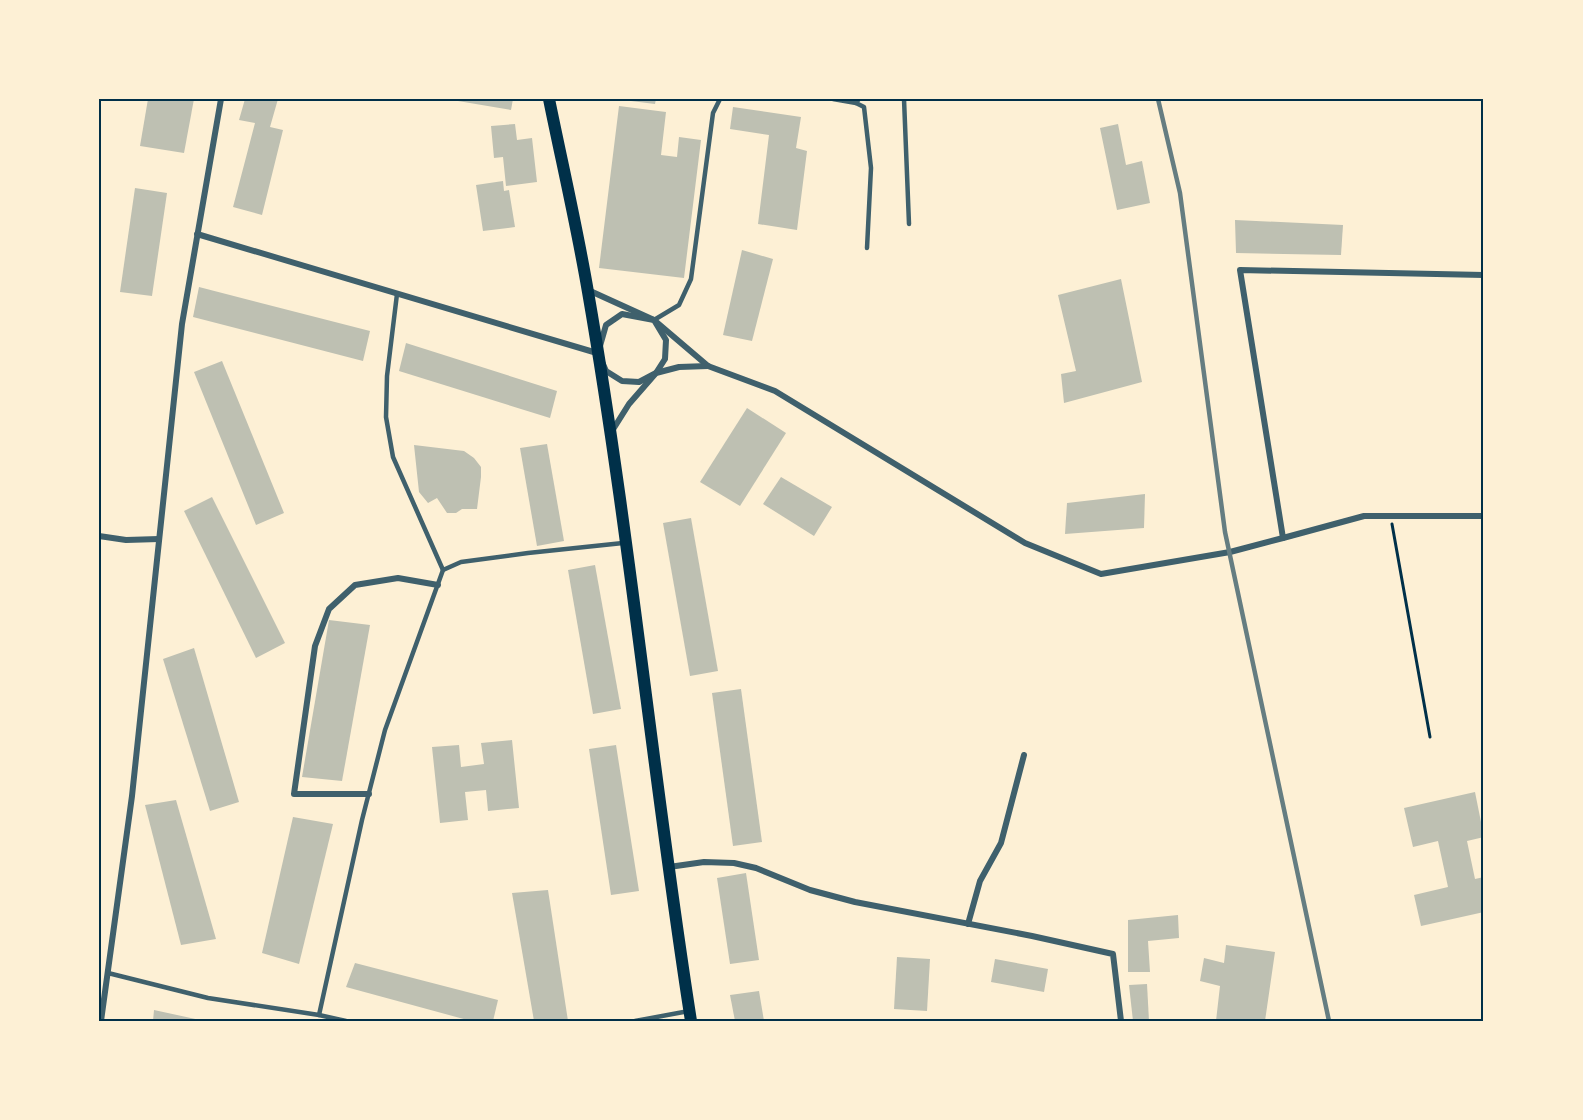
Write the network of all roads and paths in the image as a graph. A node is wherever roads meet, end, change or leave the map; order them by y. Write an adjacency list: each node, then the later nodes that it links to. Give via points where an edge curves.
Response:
1 (221, 99): 8 (street)
2 (549, 99): 11 (main road)
3 (720, 99): 13 (lane, via 713,113 691,279 679,305)
4 (832, 99): 6 (lane)
5 (903, 99): 7 (lane)
6 (857, 101): 9 (lane, via 864,107 871,168)
7 (909, 224)
8 (197, 234): 12 (street); 22 (street, via 182,324)
9 (867, 248)
10 (1484, 275): 21 (street, via 1240,270)
11 (588, 290): 13 (street); 14 (main road)
12 (397, 294): 14 (street); 24 (lane, via 386,417 393,457)
13 (654, 320): 14 (street, via 622,314 606,325); 15 (street); 16 (street, via 666,340 665,359)
14 (598, 353): 16 (street, via 606,371 622,381 639,382); 17 (main road)
15 (708, 366): 16 (street); 21 (street, via 774,391 1024,543 1101,574 1230,552)
16 (656, 373): 17 (street)
17 (610, 434): 23 (main road)
18 (1391, 516): 19 (street); 21 (street, via 1364,516); 26 (path)
19 (1484, 516)
20 (99, 536): 22 (street)
21 (1283, 538)
22 (159, 539): 31 (street, via 132,796)
23 (626, 542): 24 (lane, via 461,562); 29 (main road)
24 (444, 570): 25 (lane)
25 (438, 585): 28 (lane, via 385,730); 28 (street, via 398,578 355,585 329,609 315,646 294,794)
26 (1430, 737)
27 (1024, 755): 30 (street, via 1000,843 980,881)
28 (369, 794): 33 (lane)
29 (669, 867): 30 (street, via 734,863 855,902); 34 (main road)
30 (968, 924): 38 (street, via 1113,954)
31 (108, 974): 32 (street); 33 (lane, via 208,998)
32 (102, 996): 35 (street)
33 (320, 1015): 36 (lane)
34 (690, 1016): 37 (lane)
35 (101, 1021)
36 (346, 1021)
37 (635, 1021)
38 (1121, 1021)

